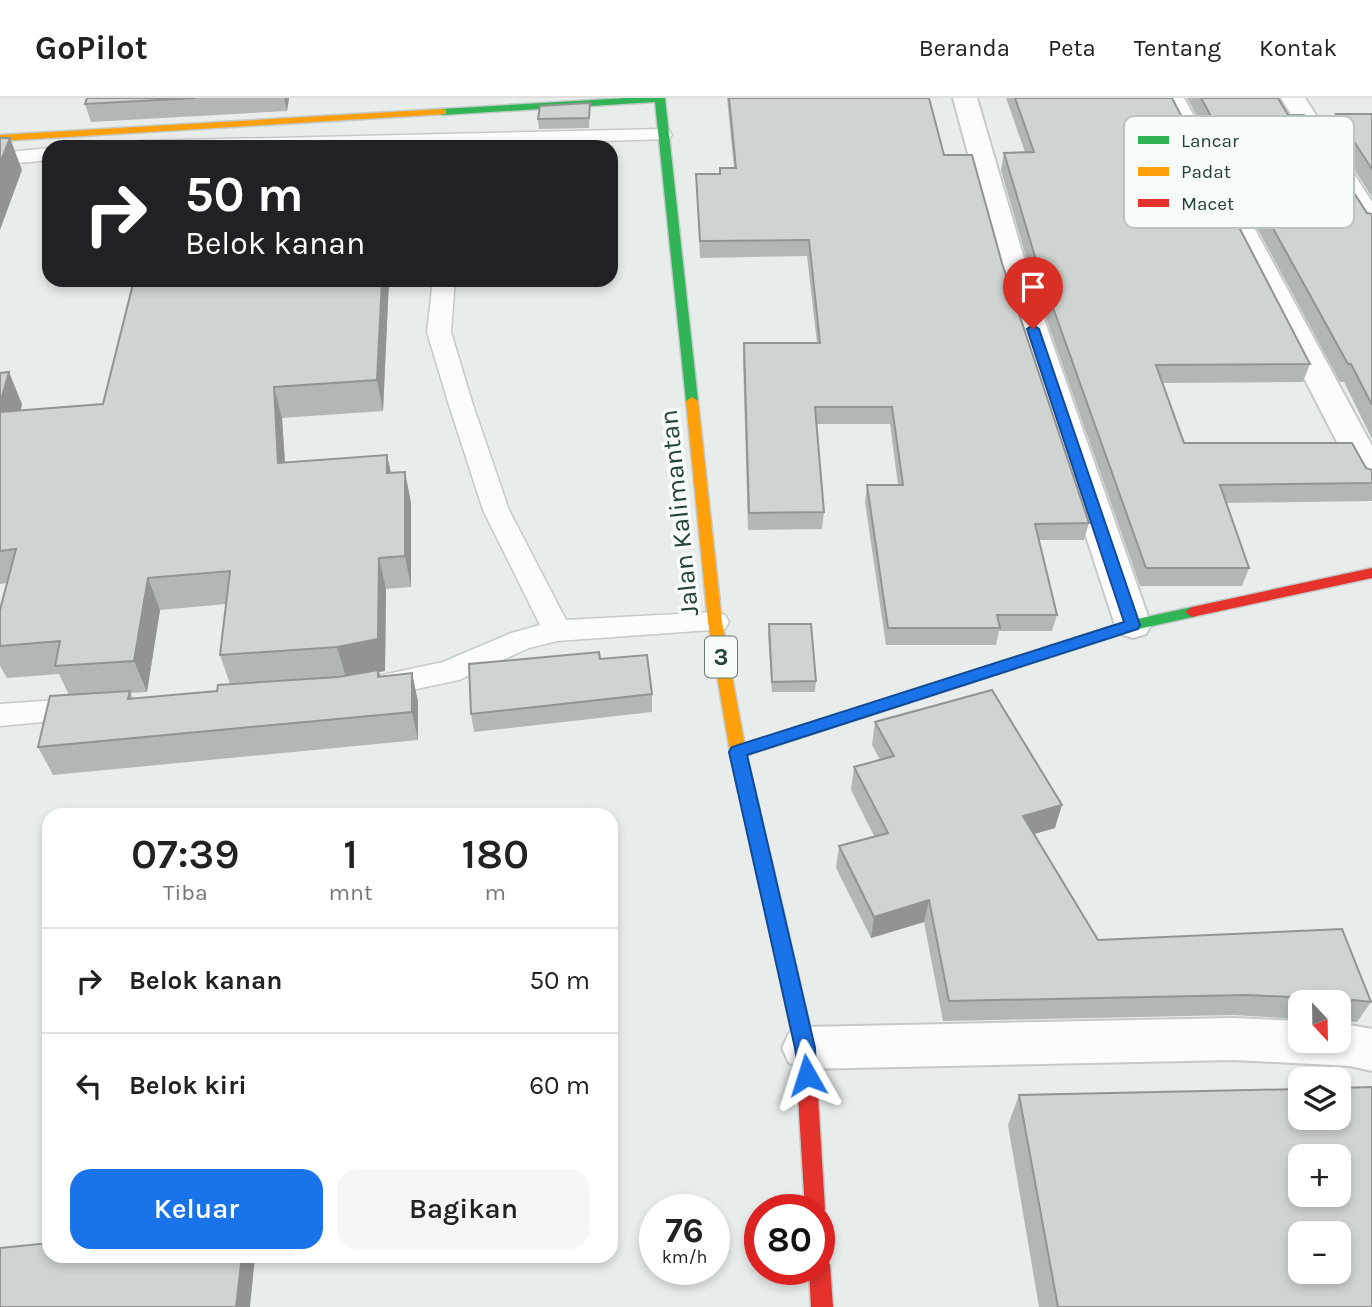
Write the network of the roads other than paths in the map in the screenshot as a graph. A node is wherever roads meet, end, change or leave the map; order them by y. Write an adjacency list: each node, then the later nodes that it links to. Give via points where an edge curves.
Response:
1 (965, 98): 19 (street, via 1016,279)
2 (1172, 98): 5 (street)
3 (1293, 98): 6 (street)
4 (660, 99): 7 (main road, Jalan Kalimantan / 3); 8 (main road)
5 (1181, 116)
6 (1304, 116)
7 (662, 135): 9 (lane); 18 (main road, Jalan Kalimantan / 3)
8 (0, 138)
9 (572, 140)
10 (42, 155): 11 (lane)
11 (0, 159)
12 (1354, 195): 13 (street)
13 (1372, 223)
14 (1241, 228): 16 (street)
15 (443, 287): 20 (lane, via 439,332 460,402 496,510)
16 (1372, 477)
17 (1372, 573): 19 (main road)
18 (716, 622): 20 (lane); 24 (main road, Jalan Kalimantan / 3)
19 (1133, 625): 24 (main road)
20 (557, 631): 21 (lane, via 521,640 449,672)
21 (346, 692)
22 (111, 708): 23 (lane)
23 (0, 715)
24 (738, 752): 25 (main road, Jalan Kalimantan / 3)
25 (805, 1048): 26 (street, via 1234,1039); 27 (main road, Jalan Kalimantan / 3)
26 (1372, 1050)
27 (814, 1194)
28 (820, 1285): 29 (main road)
29 (822, 1307)

